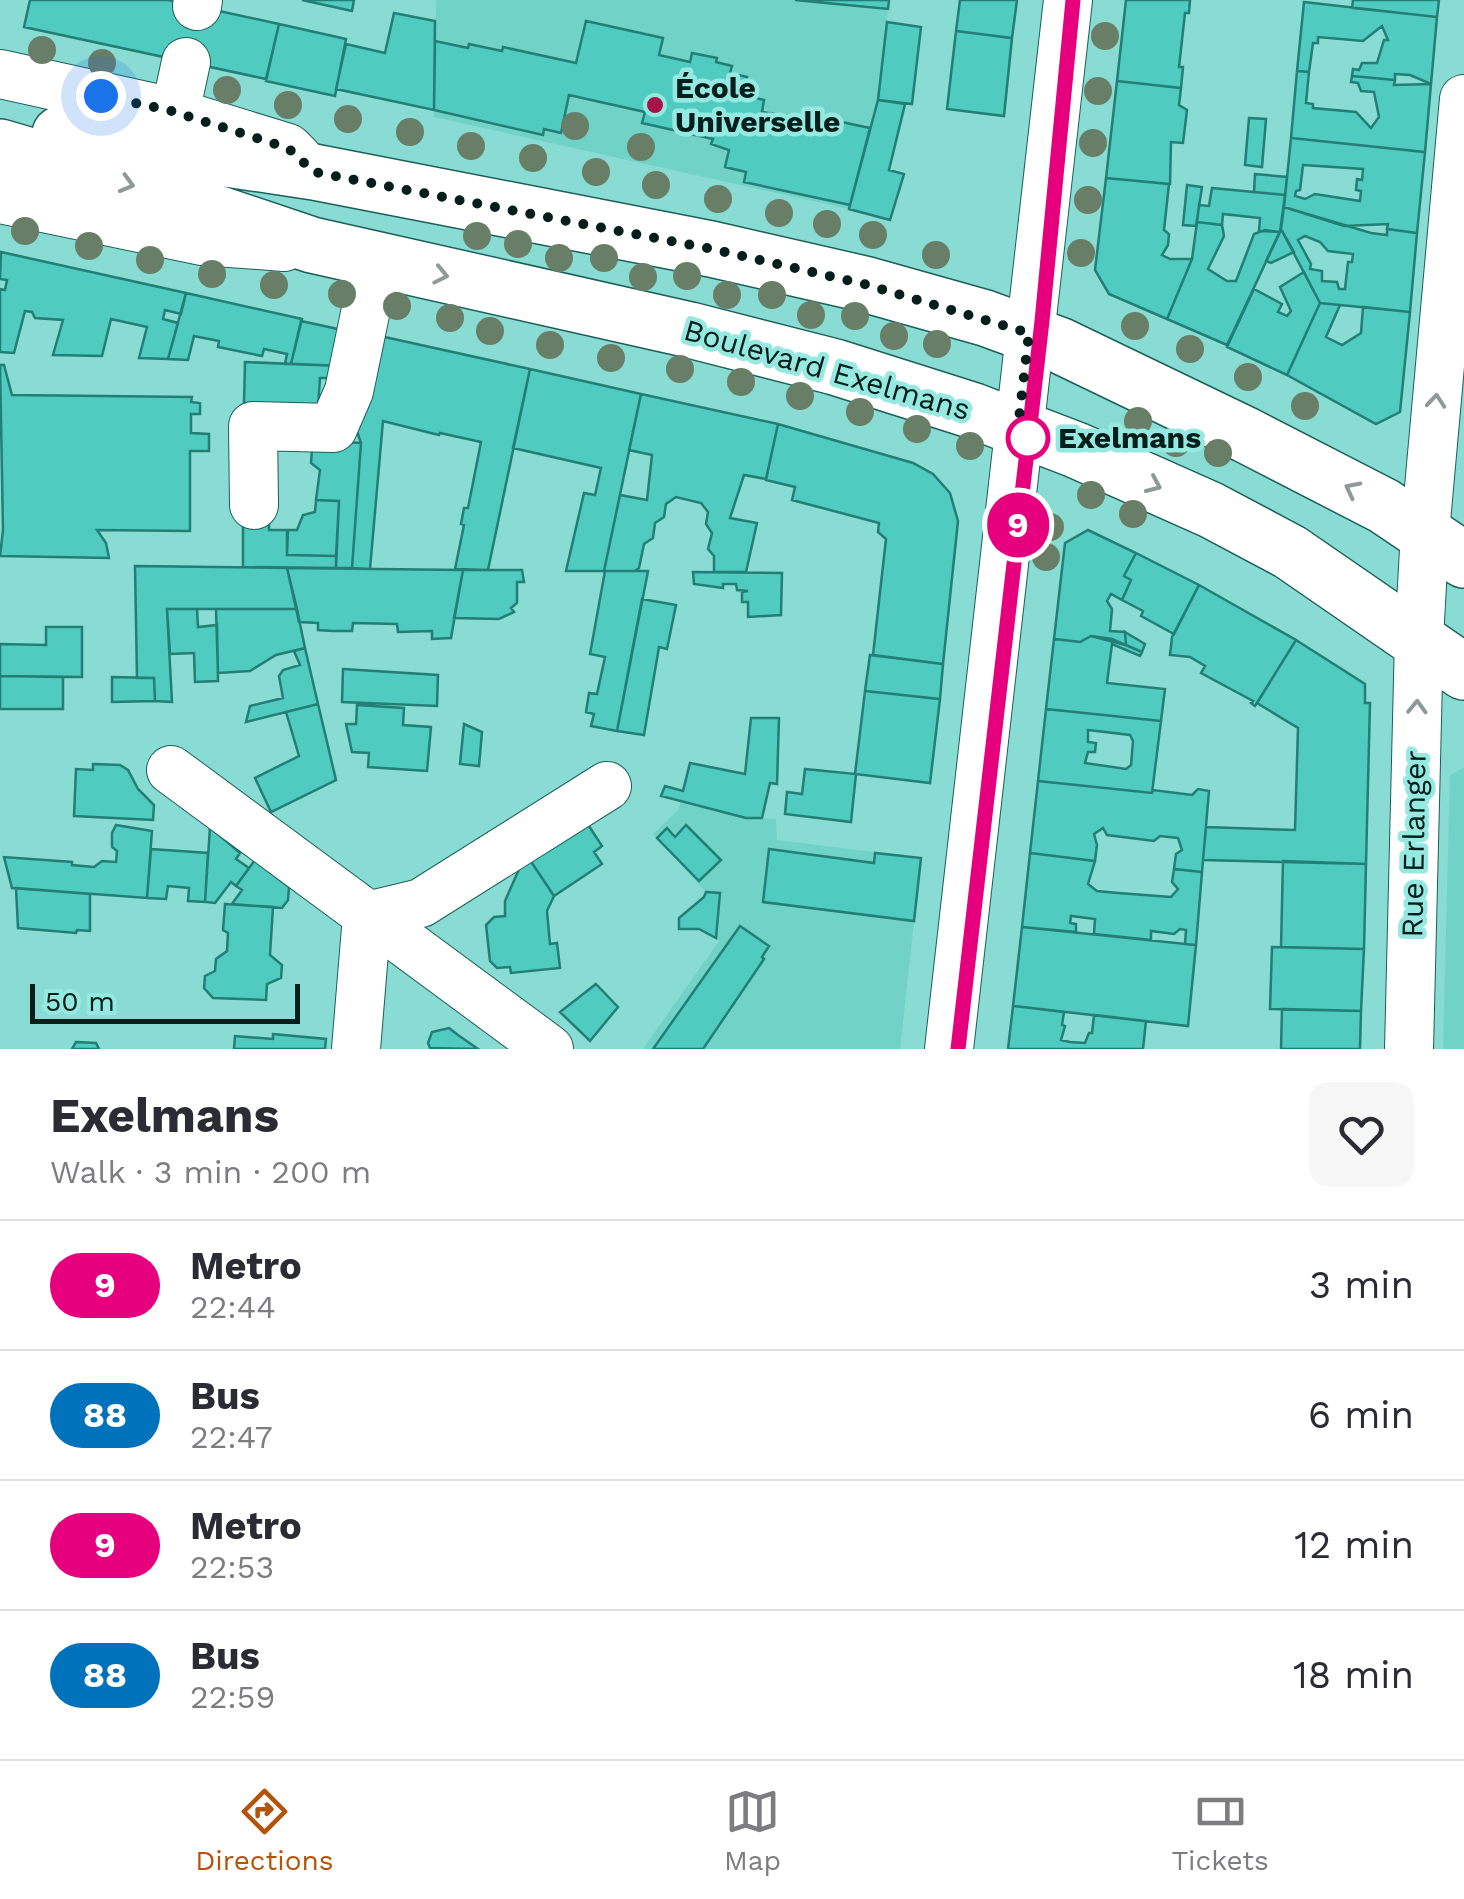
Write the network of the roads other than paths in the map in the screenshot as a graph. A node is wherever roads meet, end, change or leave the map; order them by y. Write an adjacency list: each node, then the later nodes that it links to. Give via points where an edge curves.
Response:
1 (1068, 0): 12 (street)
2 (186, 62): 5 (street)
3 (0, 74): 5 (street)
4 (1464, 99): 15 (street, Rue Erlanger, one-way to 4)
5 (175, 113): 8 (street, via 288,148)
6 (0, 124): 8 (main road)
7 (0, 147): 10 (main road, Boulevard Exelmans, one-way to 10)
8 (314, 172): 12 (main road, via 712,249 864,284)
9 (0, 199): 10 (street, Boulevard Exelmans, via 202,241)
10 (312, 245): 11 (main road, Boulevard Exelmans)
11 (376, 260): 13 (main road, Boulevard Exelmans, one-way to 13, via 817,362); 14 (street, via 348,391 333,428 252,426)
12 (1029, 333): 13 (street); 15 (main road, one-way to 12, via 1384,506 1246,435)
13 (1018, 427): 16 (main road, Boulevard Exelmans, one-way to 16, via 1290,552); 23 (street)
14 (254, 505)
15 (1444, 546): 16 (street, Rue Erlanger)
16 (1419, 638): 17 (main road, Boulevard Exelmans); 24 (street, Rue Erlanger, one-way to 16)
17 (1464, 672)
18 (171, 770): 20 (street)
19 (607, 786): 20 (street, via 420,903)
20 (368, 916): 21 (street); 22 (street)
21 (356, 1049)
22 (550, 1049)
23 (949, 1049)
24 (1409, 1049)

